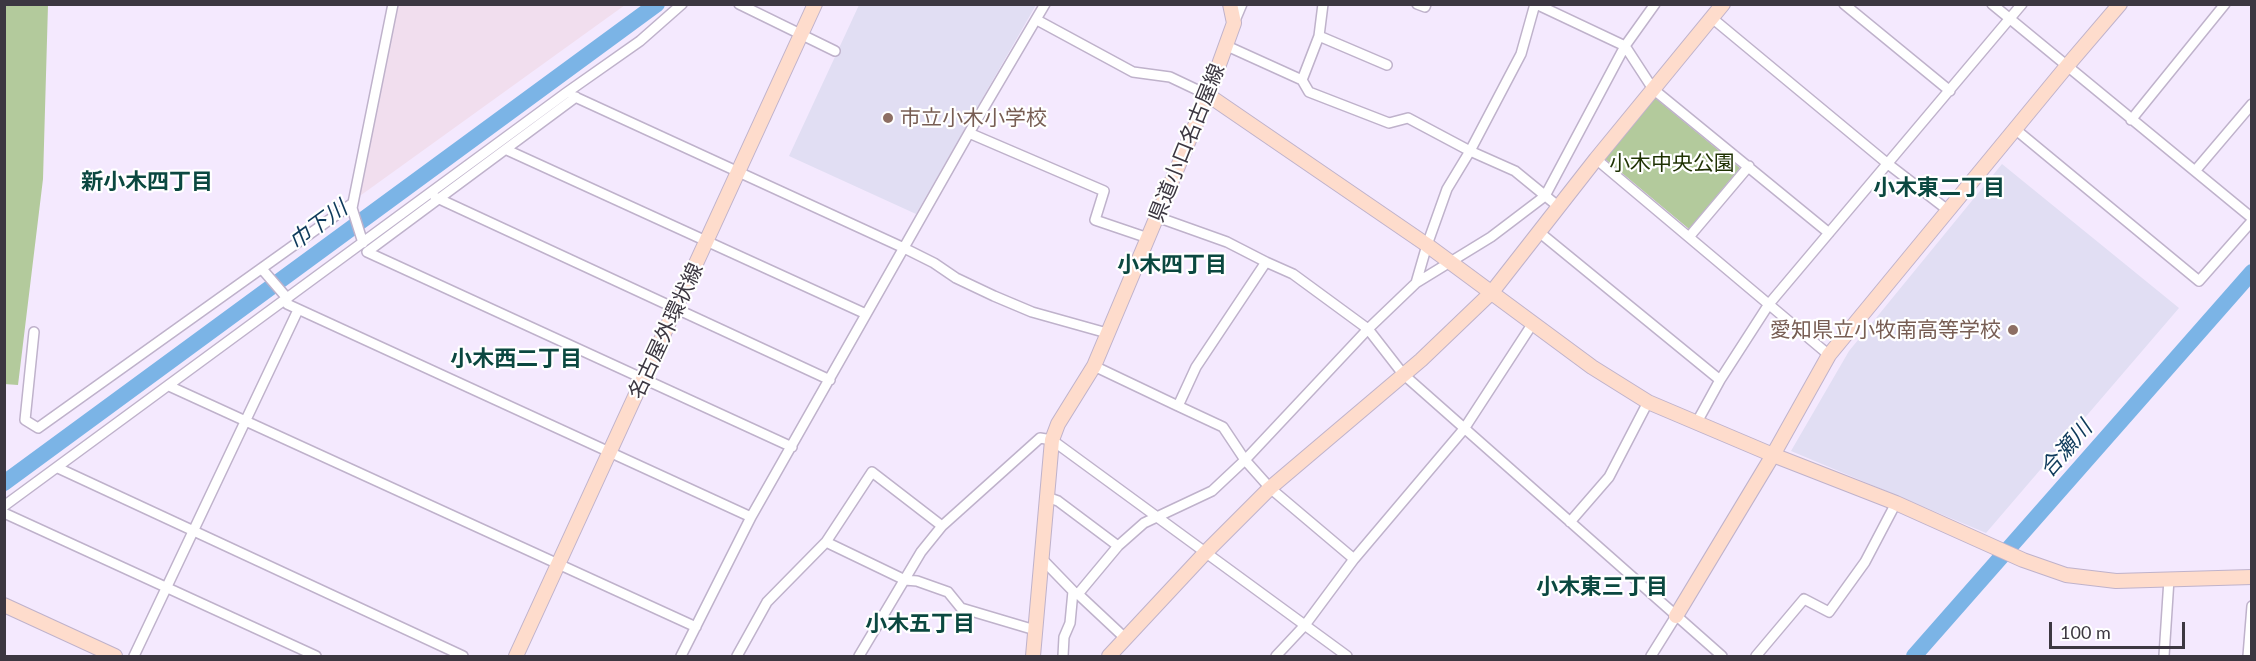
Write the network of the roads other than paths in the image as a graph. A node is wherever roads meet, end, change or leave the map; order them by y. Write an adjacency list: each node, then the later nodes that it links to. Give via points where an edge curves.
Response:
1 (393, 4): 50 (street)
2 (682, 4): 33 (street, via 640,42)
3 (739, 4): 23 (street)
4 (815, 4): 23 (street, 名古屋外環状線)
5 (1045, 4): 21 (street)
6 (1230, 4): 22 (street, 県道小口名古屋線)
7 (1242, 4): 22 (street)
8 (1323, 4): 24 (street)
9 (1417, 4): 10 (street)
10 (1426, 4)
11 (1536, 4): 26 (street); 41 (street, via 1521,54)
12 (1655, 4): 26 (street)
13 (1723, 4): 19 (street)
14 (1844, 4): 32 (street)
15 (1992, 4): 20 (street)
16 (2022, 4): 20 (street)
17 (2120, 4): 29 (street)
18 (2226, 4): 37 (street)
19 (1712, 18): 31 (street); 43 (street)
20 (2010, 19): 29 (street); 32 (street)
21 (1037, 20): 34 (street, via 1127,69 1170,77); 39 (street)
22 (1234, 23): 25 (street, 県道小口名古屋線)
23 (801, 35): 27 (street); 46 (street, 名古屋外環状線)
24 (1319, 36): 28 (street); 30 (street)
25 (1227, 46): 30 (street); 34 (street, 県道小口名古屋線)
26 (1625, 46): 31 (street); 47 (street)
27 (835, 51)
28 (1387, 65)
29 (2067, 66): 37 (street); 38 (street)
30 (1302, 80): 41 (street, via 1309,92 1389,123 1408,118)
31 (1653, 89): 42 (street); 44 (street)
32 (1950, 91): 43 (street)
33 (566, 93): 35 (street); 48 (street)
34 (1208, 95): 52 (street, 県道小口名古屋線); 60 (street)
35 (576, 97): 40 (street); 46 (street)
36 (2252, 104): 45 (street)
37 (2131, 120): 45 (street)
38 (2015, 129): 51 (street); 53 (street, via 2199,281)
39 (969, 133): 57 (street, via 1104,191 1095,220); 61 (street)
40 (507, 150): 48 (street); 59 (street)
41 (1470, 151): 47 (street, via 1515,171); 60 (street, via 1447,189)
42 (1596, 159): 49 (street); 56 (street)
43 (1888, 164): 51 (street); 55 (street)
44 (1749, 166): 55 (street); 56 (street)
45 (2195, 171): 53 (street)
46 (739, 172): 59 (street, 名古屋外環状線); 61 (street)
47 (1545, 196): 49 (street); 63 (street)
48 (435, 197): 58 (street); 69 (street); 79 (street, via 367,252)
49 (1559, 207): 54 (street)
50 (353, 208): 58 (street); 64 (street)
51 (1949, 211): 76 (street)
52 (1157, 217): 57 (street, 県道小口名古屋線); 62 (street, via 1227,242)
53 (2252, 220)
54 (1539, 232): 66 (street); 81 (street)
55 (1829, 233): 68 (street)
56 (1689, 237): 68 (street)
57 (1148, 238): 75 (street, 県道小口名古屋線)
58 (362, 241): 67 (street)
59 (707, 242): 69 (street, 名古屋外環状線); 71 (street)
60 (1427, 244): 63 (street); 65 (street)
61 (904, 248): 71 (street); 75 (street, via 956,279 1032,312)
62 (1266, 262): 73 (street, via 1293,274); 84 (street, via 1196,367)
63 (1450, 262): 65 (street); 66 (street)
64 (264, 271): 67 (street); 74 (street, via 38,428 25,420)
65 (1416, 283): 73 (street)
66 (1492, 292): 72 (street); 78 (street)
67 (285, 297): 70 (street, via 287,304); 82 (street)
68 (1769, 304): 76 (street); 81 (street)
69 (675, 309): 79 (street, 名古屋外環状線); 80 (street)
70 (298, 310): 85 (street); 90 (street)
71 (866, 314): 80 (street)
72 (1533, 323): 83 (street); 87 (street)
73 (1368, 329): 78 (street); 92 (street)
74 (34, 332)
75 (1107, 333): 77 (street, 県道小口名古屋線)
76 (1829, 356): 91 (street)
77 (1094, 366): 84 (street); 88 (street, 県道小口名古屋線)
78 (1403, 374): 87 (street); 94 (street)
79 (644, 378): 89 (street); 90 (street, 名古屋外環状線)
80 (830, 380): 89 (street)
81 (1720, 380): 86 (street)
82 (169, 386): 85 (street); 93 (street)
83 (1648, 402): 86 (street); 101 (street, via 1609,477)
84 (1178, 406): 92 (street, via 1223,427)
85 (246, 421): 103 (street); 109 (street)
86 (1697, 422): 91 (street)
87 (1464, 429): 101 (street); 107 (street)
88 (1052, 440): 95 (street, 県道小口名古屋線); 100 (street); 102 (street, via 1040,438)
89 (792, 447): 99 (street)
90 (610, 451): 99 (street); 109 (street, 名古屋外環状線)
91 (1773, 455): 96 (street); 117 (street)
92 (1245, 460): 94 (street); 100 (street, via 1212,491)
93 (58, 468): 97 (street); 103 (street)
94 (1270, 488): 106 (street); 107 (street)
95 (1047, 497): 105 (street); 108 (street, 県道小口名古屋線)
96 (1896, 503): 111 (street, via 2066,575); 138 (street, via 1865,562 1829,612 1804,599)
97 (4, 506)
98 (4, 513): 113 (street)
99 (751, 517): 119 (street)
100 (1155, 517): 105 (street); 106 (street)
101 (1570, 522): 117 (street)
102 (942, 525): 104 (street, via 872,472); 112 (street)
103 (194, 532): 113 (street); 126 (street)
104 (826, 542): 112 (street); 129 (street, via 767,602)
105 (1118, 546): 114 (street)
106 (1205, 553): 118 (street); 121 (street)
107 (1353, 558): 118 (street)
108 (1042, 559): 114 (street); 120 (street, 県道小口名古屋線)
109 (558, 565): 119 (street); 127 (street, 名古屋外環状線)
110 (2252, 577): 111 (street)
111 (2169, 579): 139 (street)
112 (905, 580): 120 (street, via 948,592 961,608); 130 (street)
113 (167, 589): 124 (street); 125 (street)
114 (1075, 593): 121 (street); 132 (street)
115 (4, 605): 123 (street)
116 (2252, 606): 140 (street)
117 (1676, 616): 136 (street); 137 (street)
118 (1305, 625): 122 (street); 134 (street)
119 (696, 627): 128 (street)
120 (1035, 630): 131 (street, 県道小口名古屋線)
121 (1125, 638): 133 (street)
122 (1334, 652): 135 (street)
123 (115, 657)
124 (134, 657)
125 (316, 657)
126 (463, 657)
127 (516, 657)
128 (681, 657)
129 (737, 657)
130 (859, 657)
131 (1033, 657)
132 (1063, 657)
133 (1109, 657)
134 (1276, 657)
135 (1347, 657)
136 (1651, 657)
137 (1722, 657)
138 (1756, 657)
139 (2164, 657)
140 (2248, 657)

